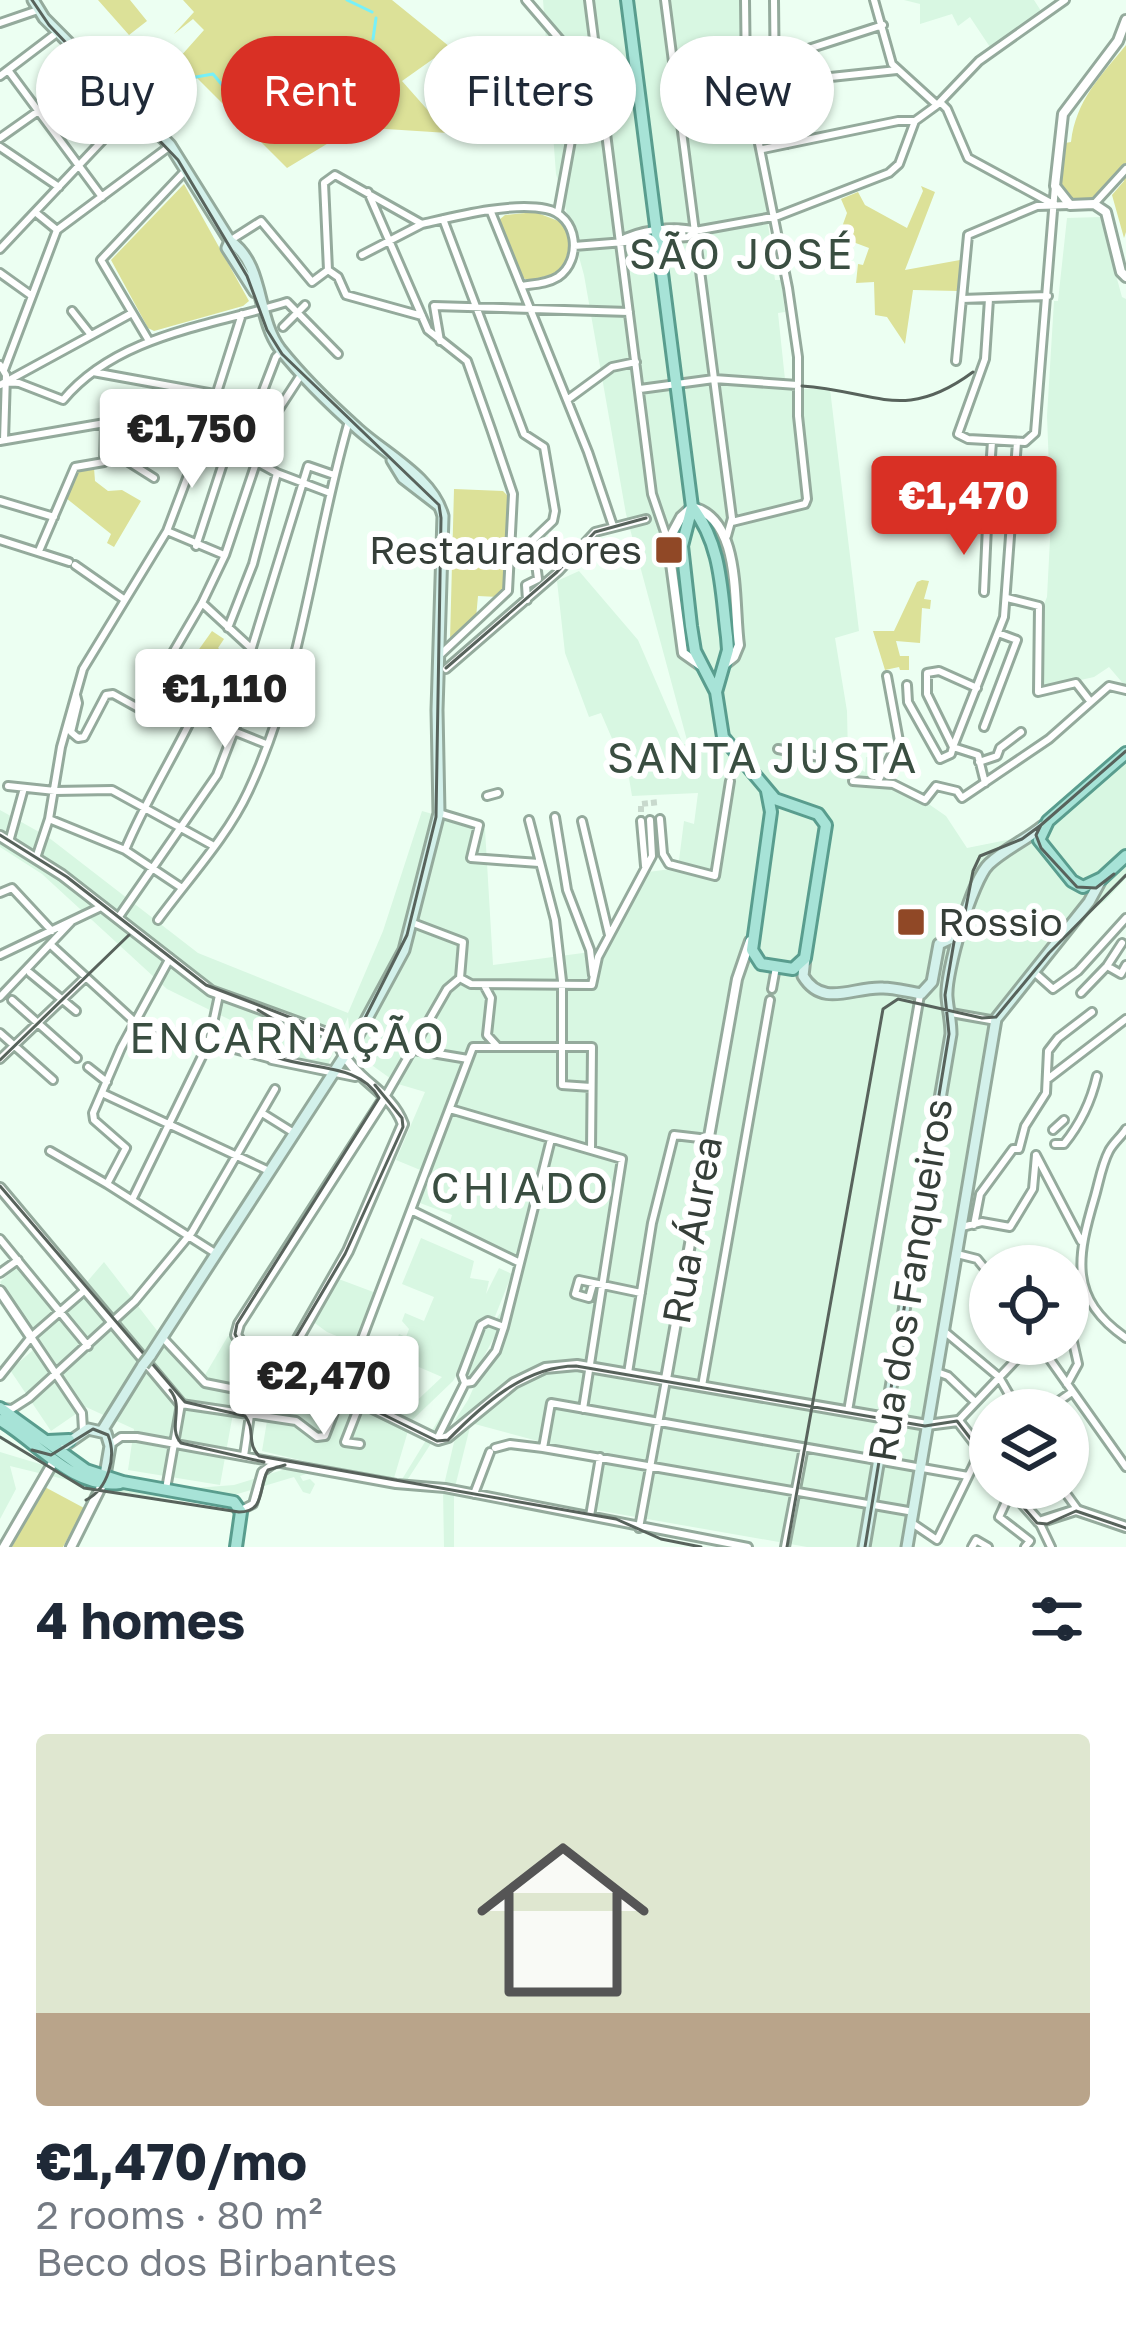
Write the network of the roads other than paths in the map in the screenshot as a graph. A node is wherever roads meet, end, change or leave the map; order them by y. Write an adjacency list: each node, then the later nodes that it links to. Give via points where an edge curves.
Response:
1 (526, 0): 15 (street)
2 (589, 0): 16 (street)
3 (627, 0): 57 (main road)
4 (665, 0): 56 (street)
5 (745, 0): 17 (street)
6 (774, 0): 18 (street)
7 (874, 0): 12 (street)
8 (1065, 0): 24 (street, via 979,61)
9 (36, 5): 11 (street); 13 (main road)
10 (1126, 20): 42 (street, via 1063,113)
11 (0, 23)
12 (883, 25): 19 (street); 21 (street)
13 (58, 32): 14 (main road); 20 (street)
14 (62, 36)
15 (556, 36)
16 (594, 36)
17 (747, 36)
18 (774, 36)
19 (834, 41)
20 (8, 70): 23 (street); 25 (street)
21 (896, 70): 22 (street); 24 (street)
22 (834, 75)
23 (0, 76)
24 (938, 103): 27 (street); 46 (street, via 968,158)
25 (36, 106)
26 (36, 112): 29 (street)
27 (916, 121): 28 (street); 52 (street, via 892,171)
28 (834, 134)
29 (0, 138)
30 (63, 144): 39 (street)
31 (100, 144): 39 (street)
32 (570, 144): 51 (street)
33 (608, 144): 60 (street)
34 (762, 144): 38 (street)
35 (788, 144): 38 (street)
36 (170, 146): 40 (main road); 45 (street)
37 (0, 147): 43 (street)
38 (763, 149): 52 (street)
39 (79, 167): 43 (street); 45 (street)
40 (186, 169): 58 (main road); 78 (street, via 101,260)
41 (1126, 169): 47 (street)
42 (1055, 186): 46 (street); 48 (street)
43 (59, 187): 49 (street)
44 (368, 192): 54 (street); 59 (street); 64 (street, via 335,175 324,183)
45 (102, 197): 55 (street)
46 (1054, 204): 48 (street); 69 (street); 70 (street, via 968,235)
47 (1094, 204): 48 (street); 66 (street, via 1106,212)
48 (1070, 205)
49 (35, 212): 55 (street); 62 (street)
50 (490, 212): 51 (street); 53 (street); 67 (street)
51 (557, 213): 61 (street)
52 (773, 218): 56 (street); 96 (street)
53 (443, 219): 54 (street); 73 (street)
54 (422, 224): 59 (street)
55 (57, 230): 68 (street)
56 (694, 232): 57 (street); 93 (street)
57 (657, 236): 60 (street); 95 (main road)
58 (230, 241): 64 (street, via 261,221 312,282); 74 (main road, via 250,266)
59 (389, 241): 63 (street); 81 (street)
60 (620, 241): 61 (street); 77 (street)
61 (574, 246): 67 (street, via 559,276)
62 (0, 249)
63 (362, 255)
64 (328, 270): 81 (street, via 346,295)
65 (0, 273): 68 (street)
66 (1126, 277)
67 (521, 286): 76 (street)
68 (32, 296): 90 (street)
69 (1048, 296): 71 (street); 105 (street, via 1035,433)
70 (962, 299): 71 (street); 88 (street)
71 (989, 299): 104 (street, via 983,365 958,429 962,437)
72 (304, 305): 79 (street)
73 (476, 308): 76 (street); 85 (street, via 434,306); 136 (street, via 524,434 544,447 555,511 533,540 538,579 526,585)
74 (262, 309): 79 (street, via 287,302); 80 (street); 86 (main road)
75 (72, 310): 83 (street)
76 (530, 311): 77 (street); 99 (street)
77 (629, 312): 89 (street)
78 (132, 313): 83 (street); 84 (street)
79 (297, 313): 82 (street); 87 (street)
80 (242, 314): 84 (street); 98 (street)
81 (423, 316): 85 (street)
82 (283, 327)
83 (91, 335): 94 (street)
84 (149, 341): 91 (street)
85 (440, 341): 141 (street, via 466,361 513,494 508,592)
86 (282, 351): 92 (main road); 92 (street, via 256,409 273,418)
87 (338, 355)
88 (956, 361)
89 (636, 362): 97 (street); 99 (street, via 614,366)
90 (2, 367): 94 (street)
91 (91, 371): 94 (street, via 62,400); 98 (street)
92 (302, 374): 100 (main road)
93 (714, 379): 95 (street); 96 (street); 122 (street)
94 (3, 384): 103 (street)
95 (676, 384): 97 (street); 119 (main road)
96 (797, 386): 122 (street, via 805,504)
97 (639, 388): 129 (street, via 652,494)
98 (214, 394): 102 (street)
99 (566, 400): 123 (street)
100 (349, 421): 110 (street); 141 (main road, via 442,509)
101 (105, 423): 102 (street); 103 (street); 106 (street)
102 (204, 433): 107 (street); 126 (street)
103 (2, 441)
104 (992, 441): 105 (street); 114 (street, via 989,486)
105 (1017, 442): 114 (street)
106 (105, 446): 111 (street); 120 (street, via 104,462 75,467)
107 (228, 448): 108 (street); 130 (street)
108 (256, 463): 109 (street); 132 (street)
109 (277, 473): 113 (street); 138 (street)
110 (334, 475): 113 (street, via 308,466); 116 (street)
111 (154, 478)
112 (953, 482): 117 (street)
113 (304, 484): 116 (street); 140 (street)
114 (1014, 486): 125 (street)
115 (918, 492): 117 (street)
116 (330, 494): 158 (street, via 293,666)
117 (955, 496): 124 (street, via 958,522)
118 (0, 501): 120 (street)
119 (692, 507): 127 (street, via 710,514); 129 (street); 142 (main road, via 682,546); 143 (main road, via 715,545)
120 (54, 517): 131 (street)
121 (646, 519): 123 (street)
122 (732, 523): 127 (street)
123 (614, 526): 136 (street, via 596,532)
124 (987, 526): 125 (street); 133 (street)
125 (1012, 527): 134 (street)
126 (167, 531): 130 (street); 135 (street)
127 (727, 536): 143 (street, via 739,645)
128 (0, 540): 131 (street)
129 (668, 541): 142 (street, via 683,652)
130 (196, 546): 132 (street)
131 (39, 551): 135 (street)
132 (225, 555): 137 (street)
133 (984, 592)
134 (1007, 598): 139 (street); 152 (street, via 1040,606 1038,692 1076,683)
135 (125, 600): 149 (street)
136 (527, 600): 144 (street)
137 (202, 603): 138 (street); 153 (street)
138 (229, 628): 140 (street)
139 (998, 633): 147 (street); 151 (street, via 1017,640)
140 (251, 651): 156 (street, via 258,669)
141 (440, 655): 176 (main road)
142 (702, 665): 143 (main road); 150 (main road)
143 (724, 665): 150 (main road)
144 (446, 669)
145 (886, 676): 166 (street, via 898,740)
146 (907, 685): 159 (street, via 936,757)
147 (976, 689): 151 (street); 159 (street); 159 (street, via 930,672 926,685)
148 (1126, 690): 152 (street, via 1112,687)
149 (76, 691): 153 (street, via 71,732 78,738 106,695); 170 (street)
150 (716, 692): 171 (main road, via 721,732)
151 (996, 698): 155 (street)
152 (1090, 702): 167 (street)
153 (140, 709): 154 (street)
154 (193, 716): 156 (street); 174 (street)
155 (984, 727)
156 (235, 732): 158 (street); 185 (street)
157 (1022, 732): 163 (street)
158 (266, 744): 187 (street, via 247,795)
159 (953, 747): 163 (street)
160 (778, 749): 162 (street)
161 (1126, 753): 184 (main road)
162 (845, 762)
163 (979, 762): 167 (street)
164 (730, 781): 179 (street, via 715,876 667,862)
165 (854, 781): 166 (street)
166 (878, 781): 167 (street, via 925,800 936,786 962,798)
167 (985, 783)
168 (8, 785): 169 (street)
169 (24, 788): 170 (street); 186 (street)
170 (55, 791): 174 (street, via 112,790); 178 (street)
171 (767, 791): 175 (main road); 183 (main road)
172 (498, 794): 173 (street)
173 (487, 796)
174 (142, 806): 185 (street); 188 (street)
175 (802, 810): 183 (main road); 210 (main road, via 823,818 826,831)
176 (439, 813): 191 (street, via 479,825 471,858); 201 (main road)
177 (555, 817): 218 (street)
178 (49, 819): 188 (street); 190 (street)
179 (661, 819)
180 (529, 820): 191 (street)
181 (645, 820): 204 (street, via 652,854)
182 (582, 821): 204 (street)
183 (769, 824): 203 (main road)
184 (1043, 826): 193 (main road, via 1040,844 1072,881 1086,887); 205 (main road, via 981,872)
185 (181, 829): 187 (street); 192 (street)
186 (5, 839): 190 (street)
187 (212, 845): 194 (street)
188 (125, 850): 192 (street)
189 (1126, 856): 193 (main road)
190 (36, 858): 196 (street)
191 (538, 863): 221 (street)
192 (153, 868): 194 (street); 198 (street)
193 (1102, 878): 214 (main road)
194 (182, 888): 199 (street)
195 (0, 893): 202 (street, via 10,887)
196 (103, 906): 198 (street); 200 (street)
197 (1126, 917): 214 (street, via 1053,989)
198 (118, 918): 209 (street)
199 (158, 920)
200 (71, 922): 202 (street); 207 (street)
201 (413, 922): 217 (street, via 463,942); 242 (main road)
202 (52, 931): 208 (street)
203 (752, 934): 212 (main road, via 756,960); 274 (street, Rua Áurea)
204 (610, 936): 218 (street)
205 (956, 936): 224 (main road, via 939,944 931,985); 231 (main road, Rua dos Fanqueiros, via 946,995)
206 (1122, 943): 211 (street)
207 (52, 946): 216 (street); 226 (street)
208 (0, 956)
209 (170, 958): 225 (street); 237 (street)
210 (805, 958): 212 (main road, via 795,968); 224 (main road, via 802,974 811,987)
211 (1107, 966): 213 (street); 223 (street)
212 (776, 967): 222 (street)
213 (1123, 970): 219 (street)
214 (1034, 972): 236 (main road)
215 (30, 973): 228 (street)
216 (86, 976): 228 (street); 237 (street)
217 (460, 978): 220 (street); 247 (street)
218 (593, 981): 221 (street)
219 (1116, 983)
220 (484, 985): 221 (street); 245 (street, via 491,998 487,1035)
221 (562, 986): 246 (street)
222 (772, 989)
223 (1081, 992)
224 (920, 994): 340 (street)
225 (219, 995): 233 (street); 243 (street)
226 (0, 997)
227 (12, 1000): 238 (street)
228 (63, 1000): 230 (street); 238 (street)
229 (770, 1000): 327 (street)
230 (76, 1011)
231 (951, 1013): 236 (street); 343 (main road, Rua dos Fanqueiros)
232 (1090, 1013): 256 (street, via 1048,1051)
233 (272, 1014): 234 (street); 239 (street)
234 (286, 1018): 239 (street); 241 (street)
235 (1126, 1019): 256 (street)
236 (996, 1021): 287 (main road)
237 (135, 1022): 243 (street); 259 (street)
238 (39, 1023): 244 (street); 248 (street)
239 (272, 1030): 251 (street)
240 (0, 1034): 244 (street)
241 (337, 1040): 242 (street); 249 (street)
242 (356, 1040): 249 (main road)
243 (209, 1042): 251 (street); 268 (street)
244 (15, 1046): 250 (street); 258 (street)
245 (500, 1046): 246 (street); 252 (street, via 476,1046)
246 (562, 1046): 260 (street, via 562,1085); 260 (street, via 592,1046)
247 (414, 1050): 252 (street); 263 (street)
248 (77, 1058)
249 (344, 1058): 254 (main road); 257 (street)
250 (0, 1059)
251 (272, 1059): 254 (street)
252 (468, 1059): 264 (street)
253 (88, 1067): 259 (street)
254 (332, 1073): 257 (street); 272 (main road)
255 (1097, 1076): 275 (street, via 1076,1128)
256 (1049, 1078): 267 (street)
257 (362, 1079): 263 (street)
258 (53, 1080)
259 (107, 1082): 262 (street)
260 (591, 1087): 277 (street)
261 (275, 1089): 265 (street)
262 (103, 1093): 268 (street); 282 (street, via 94,1120 125,1148)
263 (388, 1093): 313 (street, via 404,1124 342,1263); 313 (street, via 238,1324 236,1338)
264 (450, 1109): 273 (street); 285 (street)
265 (262, 1113): 272 (street); 279 (street)
266 (1064, 1120): 271 (street)
267 (1027, 1123): 269 (street); 276 (street)
268 (169, 1124): 279 (street); 284 (street)
269 (1036, 1125)
270 (1126, 1129): 290 (street, via 1109,1149)
271 (1053, 1130)
272 (294, 1132): 281 (main road)
273 (551, 1138): 277 (street); 295 (street)
274 (708, 1139): 301 (street, via 675,1133); 323 (street, Rua Áurea)
275 (1055, 1144)
276 (1019, 1149): 280 (street); 286 (street, via 980,1194)
277 (591, 1150): 298 (street, via 622,1159)
278 (50, 1151): 282 (street)
279 (237, 1155): 281 (street); 288 (street)
280 (1036, 1155): 286 (street, via 1034,1185 1010,1226); 290 (street)
281 (269, 1171): 291 (main road)
282 (107, 1184): 284 (street)
283 (0, 1188): 299 (street)
284 (132, 1199): 288 (street)
285 (413, 1210): 295 (street); 331 (street)
286 (974, 1225): 287 (street)
287 (961, 1227): 292 (main road)
288 (189, 1236): 291 (street); 306 (street)
289 (0, 1238): 294 (street)
290 (1082, 1244)
291 (216, 1253): 310 (main road)
292 (957, 1254): 293 (street); 308 (main road)
293 (969, 1257)
294 (18, 1260): 296 (street); 305 (street)
295 (520, 1263): 307 (street)
296 (0, 1274)
297 (593, 1284): 298 (street)
298 (605, 1286): 301 (street); 317 (street)
299 (85, 1290): 305 (street); 306 (street)
300 (0, 1291): 303 (street)
301 (640, 1293): 319 (street)
302 (1089, 1296): 311 (street)
303 (7, 1301): 304 (street); 309 (street)
304 (0, 1311)
305 (61, 1312): 309 (street); 312 (street)
306 (114, 1322): 312 (street); 334 (street)
307 (504, 1327): 325 (street, via 493,1356); 325 (street, via 481,1325)
308 (944, 1331): 318 (main road); 322 (street)
309 (31, 1336): 320 (street); 321 (street)
310 (162, 1337): 339 (street, via 203,1382); 349 (main road)
311 (1126, 1338)
312 (88, 1346): 320 (street)
313 (283, 1365): 324 (street); 331 (street)
314 (1013, 1365): 322 (street)
315 (1053, 1365): 326 (street)
316 (1076, 1365): 326 (street)
317 (590, 1366): 319 (street); 338 (street); 352 (street, via 530,1373)
318 (938, 1372): 332 (street); 335 (main road)
319 (628, 1373): 323 (street)
320 (56, 1374): 337 (street, via 16,1407); 348 (street, via 84,1416)
321 (0, 1376)
322 (999, 1377): 328 (street); 329 (street)
323 (666, 1380): 327 (street); 346 (street, Rua Áurea)
324 (276, 1381)
325 (465, 1383): 352 (street)
326 (1067, 1384): 330 (street)
327 (702, 1386): 340 (street)
328 (987, 1389)
329 (1006, 1389)
330 (1070, 1389)
331 (344, 1391): 333 (street); 339 (street)
332 (969, 1397)
333 (361, 1401): 352 (street); 355 (street, via 344,1442)
334 (181, 1404): 341 (street); 354 (street)
335 (933, 1405): 345 (street); 347 (main road)
336 (969, 1407): 345 (street)
337 (0, 1408): 351 (main road)
338 (583, 1408): 346 (street); 358 (street, via 551,1403)
339 (337, 1409): 341 (street, via 321,1438 296,1421)
340 (848, 1411): 343 (street)
341 (250, 1415): 359 (street)
342 (1089, 1416): 365 (street)
343 (887, 1418): 347 (street); 362 (main road, Rua dos Fanqueiros)
344 (0, 1420): 361 (main road)
345 (954, 1420): 347 (street); 350 (street)
346 (658, 1422): 357 (street); 364 (street, Rua Áurea)
347 (929, 1424): 366 (main road)
348 (82, 1431): 349 (main road); 353 (main road)
349 (103, 1431): 356 (main road)
350 (969, 1434)
351 (40, 1436): 353 (main road); 361 (main road)
352 (436, 1439)
353 (69, 1440): 361 (main road)
354 (174, 1443): 356 (street, via 124,1436); 359 (street); 369 (street)
355 (360, 1444)
356 (110, 1446): 368 (main road)
357 (804, 1447): 362 (street); 370 (street)
358 (543, 1448): 360 (street); 371 (street, via 492,1450)
359 (244, 1456): 363 (street)
360 (600, 1457): 364 (street); 377 (street)
361 (54, 1460): 368 (main road); 382 (street)
362 (880, 1460): 366 (street); 372 (main road, Rua dos Fanqueiros)
363 (282, 1463): 371 (street); 375 (street, via 265,1468 255,1502)
364 (651, 1466): 370 (street); 381 (street, Rua Áurea)
365 (1126, 1467)
366 (922, 1468): 367 (street); 378 (main road)
367 (968, 1476): 378 (street, via 937,1540)
368 (103, 1483): 369 (main road); 384 (street)
369 (166, 1489): 375 (main road, via 231,1500)
370 (796, 1491): 372 (street); 387 (street)
371 (475, 1493): 377 (street)
372 (872, 1505): 378 (street); 388 (main road, Rua dos Fanqueiros)
373 (1000, 1509): 391 (street, via 1030,1541)
374 (1027, 1509): 379 (street)
375 (241, 1510): 385 (main road)
376 (1078, 1510): 379 (street); 380 (street)
377 (590, 1516): 381 (street)
378 (913, 1517): 389 (main road)
379 (1039, 1522): 392 (street)
380 (1126, 1527)
381 (639, 1528): 386 (street)
382 (4, 1539)
383 (974, 1544): 390 (street)
384 (71, 1547)
385 (236, 1547)
386 (748, 1547)
387 (785, 1547)
388 (864, 1547)
389 (908, 1547)
390 (992, 1547)
391 (1025, 1547)
392 (1051, 1547)

